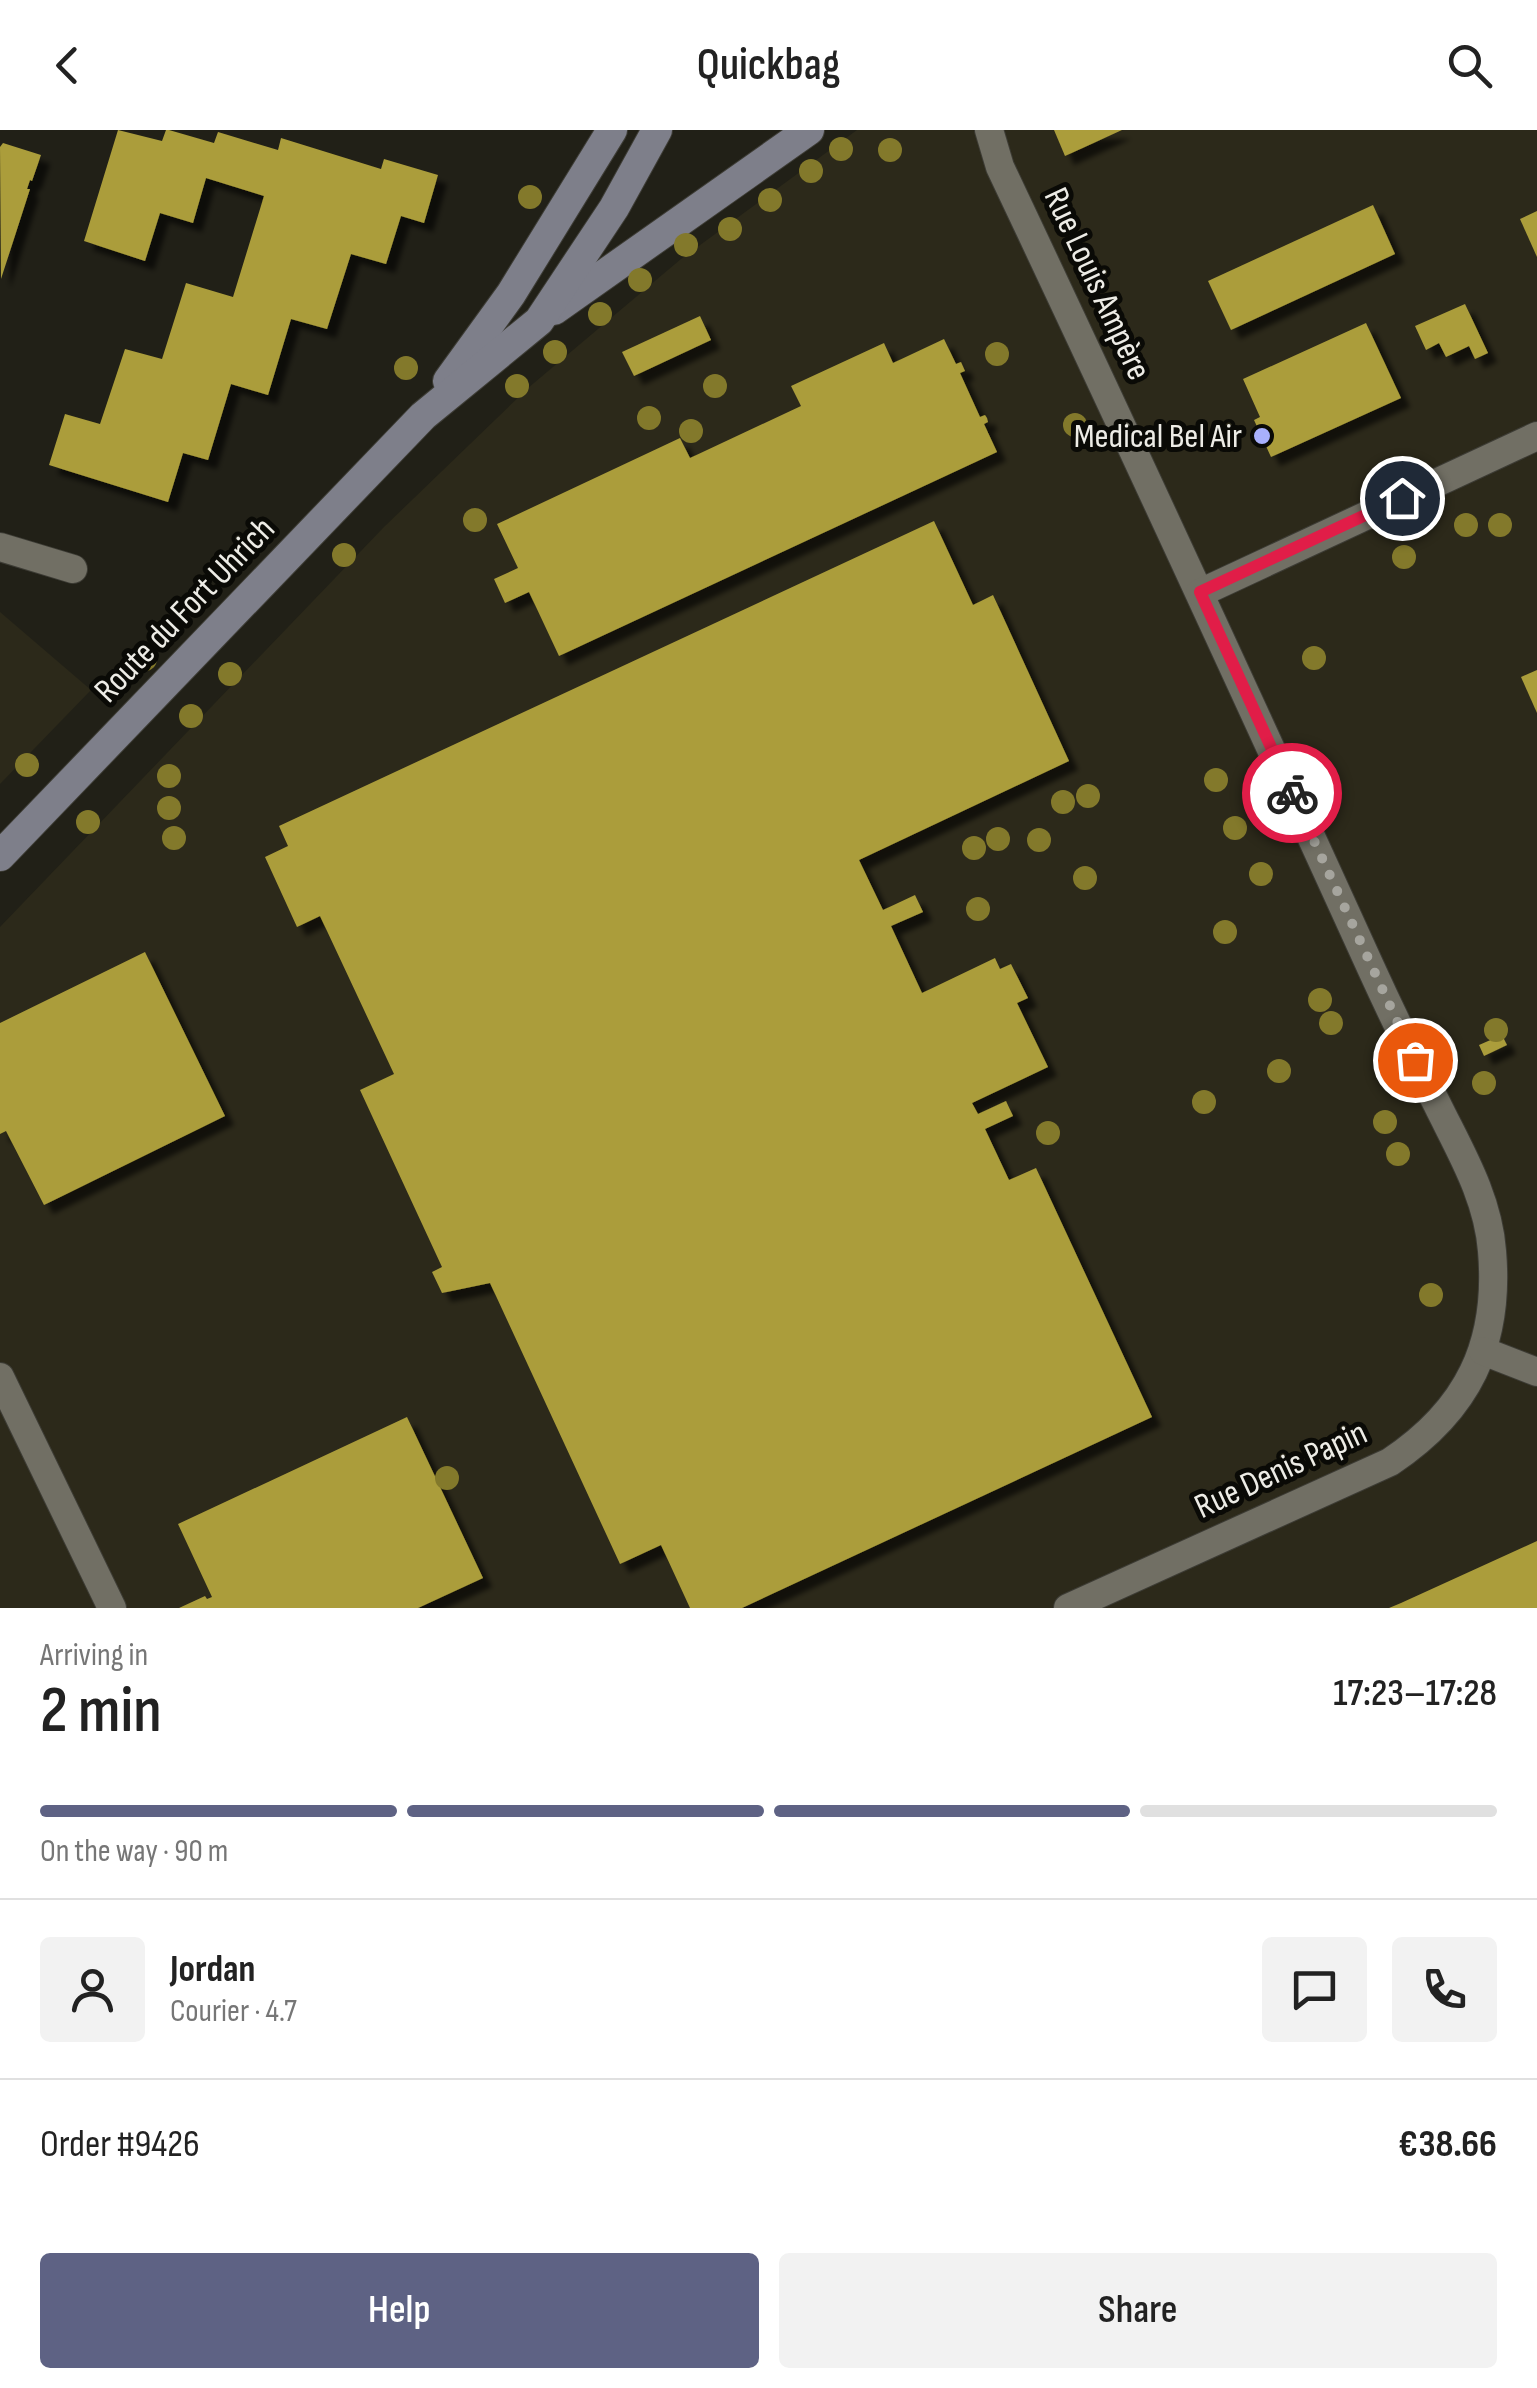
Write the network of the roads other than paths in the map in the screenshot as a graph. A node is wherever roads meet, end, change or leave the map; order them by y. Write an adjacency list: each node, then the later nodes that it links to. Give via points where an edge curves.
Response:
1 (588, 130): 8 (street)
2 (612, 130): 8 (main road, Route du Fort Uhrich)
3 (657, 130): 9 (main road, Route du Fort Uhrich)
4 (809, 130): 9 (main road)
5 (967, 130): 7 (street)
6 (989, 130): 7 (street, Rue Louis Ampère)
7 (1000, 167): 14 (street, Rue Louis Ampère)
8 (590, 168): 10 (main road, Route du Fort Uhrich)
9 (539, 320): 10 (main road, Route du Fort Uhrich)
10 (423, 416): 15 (main road, Route du Fort Uhrich)
11 (1537, 436): 14 (street)
12 (0, 547): 13 (street)
13 (73, 569)
14 (1200, 592): 16 (street, Rue Louis Ampère, via 1479,1190 1494,1280)
15 (0, 856)
16 (1483, 1351): 17 (street); 20 (street, Rue Denis Papin, via 1446,1416 1390,1462)
17 (1537, 1372)
18 (0, 1377): 19 (street)
19 (112, 1608)
20 (1068, 1608)

